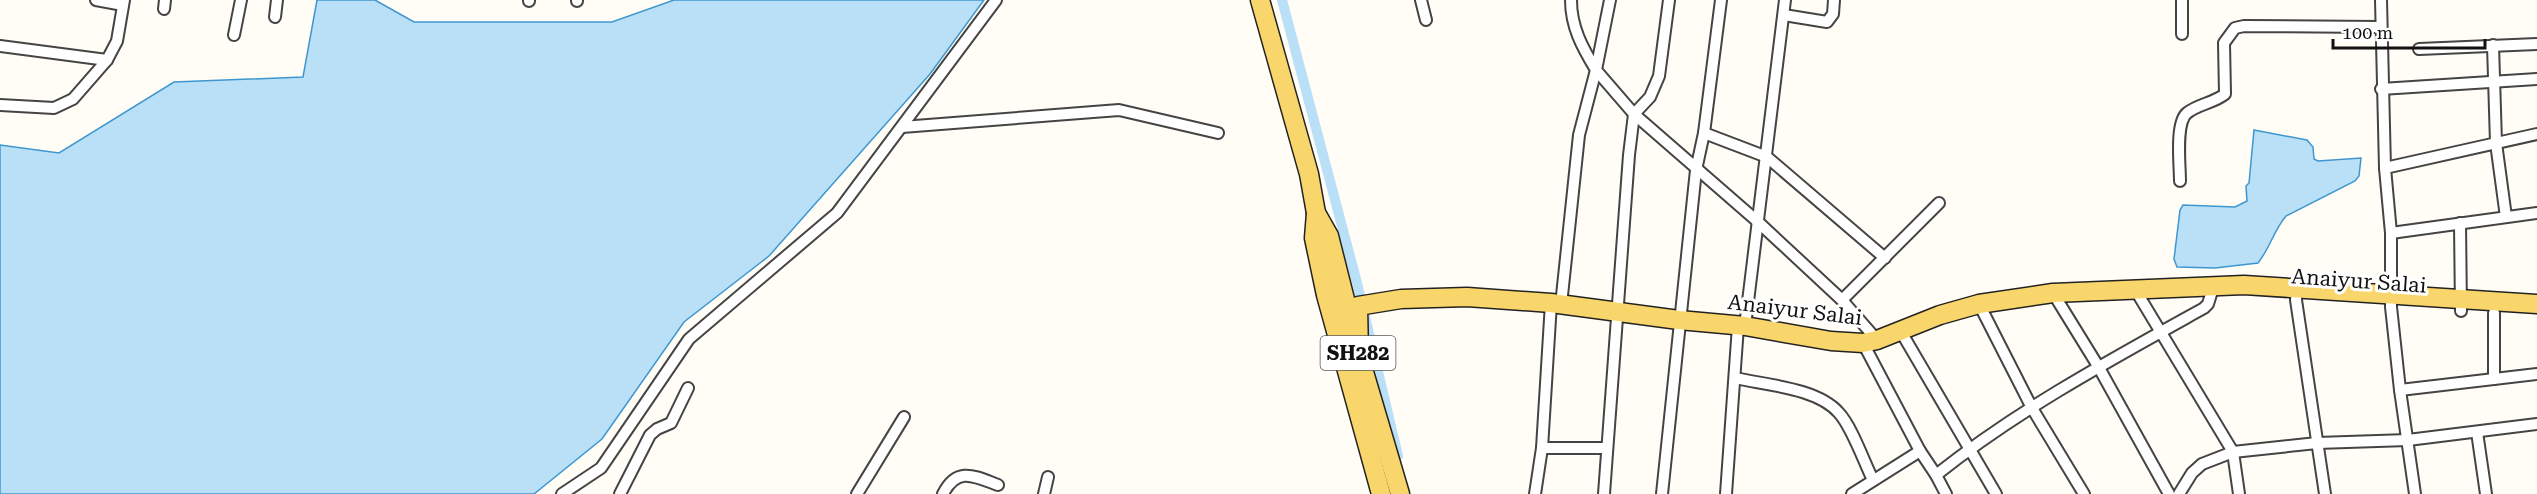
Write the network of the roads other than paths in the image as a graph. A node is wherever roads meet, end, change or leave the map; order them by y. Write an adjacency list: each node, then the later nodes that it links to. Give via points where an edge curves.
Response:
1 (96, 0): 15 (street)
2 (241, 0): 21 (street)
3 (277, 0): 17 (street)
4 (996, 0): 33 (street)
5 (1260, 0): 43 (main road, SH282, via 1309,174)
6 (1421, 0): 18 (street)
7 (1571, 0): 27 (street, via 1580,45)
8 (1610, 0): 27 (street)
9 (1669, 0): 32 (street, via 1657,82 1650,97)
10 (1721, 0): 35 (street)
11 (1785, 0): 16 (street)
12 (1834, 0): 16 (street, via 1833,14 1827,22)
13 (2182, 0): 20 (street)
14 (2381, 0): 19 (street)
15 (124, 2): 26 (street, via 117,41)
16 (1784, 15): 38 (street)
17 (275, 17)
18 (1426, 20)
19 (2380, 27): 30 (street); 41 (street, via 2235,28 2224,43 2225,94 2187,113 2181,122)
20 (2182, 34)
21 (234, 35)
22 (2537, 44): 23 (street)
23 (2493, 45): 25 (street); 29 (street)
24 (0, 46): 26 (street)
25 (2419, 49)
26 (107, 60): 31 (street, via 64,105)
27 (1596, 70): 32 (street); 59 (street, via 1579,135)
28 (2537, 79): 29 (street)
29 (2494, 82): 30 (street); 37 (street)
30 (2381, 89): 39 (street)
31 (0, 105)
32 (1634, 114): 40 (street); 63 (street)
33 (902, 126): 34 (street, via 1119,110); 94 (street, via 837,213 689,339 601,468)
34 (1218, 133)
35 (1704, 133): 38 (street); 40 (street)
36 (2537, 134): 37 (street)
37 (2496, 143): 39 (street); 45 (street)
38 (1767, 157): 46 (street); 49 (street)
39 (2385, 168): 48 (street)
40 (1696, 170): 46 (street); 67 (street)
41 (2180, 181)
42 (1939, 203): 49 (street)
43 (1316, 213): 55 (main road, SH282, via 1314,238); 56 (main road, SH282, via 1329,236 1335,260)
44 (2537, 213): 45 (street)
45 (2506, 217): 47 (street)
46 (1757, 221): 57 (street); 68 (street)
47 (2460, 223): 48 (street); 62 (street)
48 (2391, 233): 58 (street)
49 (1885, 258): 57 (street)
50 (2178, 289): 51 (main road, Anaiyur Salai); 52 (main road, Anaiyur Salai); 54 (main road, Anaiyur Salai, via 2244,285)
51 (2136, 291): 53 (main road, Anaiyur Salai); 70 (street)
52 (2212, 291): 54 (main road, Anaiyur Salai); 70 (street, via 2204,308)
53 (2053, 293): 60 (main road, Anaiyur Salai); 72 (street)
54 (2297, 294): 58 (main road, Anaiyur Salai); 84 (street)
55 (1326, 295): 56 (main road, Anaiyur Salai); 66 (main road, SH282)
56 (1358, 299): 59 (main road, Anaiyur Salai, via 1467,297); 66 (main road); 78 (main road, SH282)
57 (1842, 300): 71 (street)
58 (2391, 301): 62 (main road, Anaiyur Salai); 77 (street)
59 (1556, 304): 63 (main road, Anaiyur Salai); 85 (street)
60 (1978, 304): 69 (main road, Anaiyur Salai); 79 (street)
61 (2537, 304): 62 (main road, Anaiyur Salai)
62 (2461, 306): 64 (main road, Anaiyur Salai)
63 (1617, 311): 67 (main road, Anaiyur Salai); 86 (street)
64 (2494, 313): 65 (main road, Anaiyur Salai); 75 (street)
65 (2537, 315)
66 (1332, 316): 78 (main road, SH282)
67 (1679, 320): 68 (main road, Anaiyur Salai); 103 (street)
68 (1741, 326): 71 (main road, Anaiyur Salai, via 1831,341); 74 (street)
69 (1900, 330): 71 (main road, Anaiyur Salai); 87 (street)
70 (2162, 332): 72 (street); 89 (street)
71 (1870, 341): 88 (street)
72 (2098, 366): 79 (street); 109 (street)
73 (2537, 374): 75 (street)
74 (1735, 378): 92 (street, via 1827,400 1841,414); 104 (street)
75 (2494, 380): 77 (street)
76 (688, 388): 95 (street, via 671,423 650,435)
77 (2400, 390): 83 (street)
78 (1363, 398): 99 (main road, SH282); 100 (main road, SH282)
79 (2032, 408): 87 (street); 108 (street)
80 (904, 417): 96 (street)
81 (2537, 424): 82 (street)
82 (2477, 432): 83 (street); 114 (street)
83 (2408, 440): 84 (street); 113 (street)
84 (2317, 443): 89 (street); 112 (street)
85 (1542, 448): 86 (street); 101 (street)
86 (1607, 448): 102 (street)
87 (1969, 449): 90 (street); 107 (street)
88 (1920, 451): 90 (street); 92 (street)
89 (2233, 452): 110 (street, via 2202,464); 111 (street)
90 (1936, 475): 106 (street)
91 (1048, 477): 98 (street)
92 (1873, 480): 105 (street)
93 (998, 485): 97 (street, via 960,476 951,480)
94 (562, 494)
95 (620, 494)
96 (857, 494)
97 (943, 494)
98 (1044, 494)
99 (1381, 494)
100 (1400, 494)
101 (1535, 494)
102 (1604, 494)
103 (1662, 494)
104 (1726, 494)
105 (1852, 494)
106 (1946, 494)
107 (1996, 494)
108 (2084, 494)
109 (2169, 494)
110 (2179, 494)
111 (2239, 494)
112 (2325, 494)
113 (2415, 494)
114 (2486, 494)

